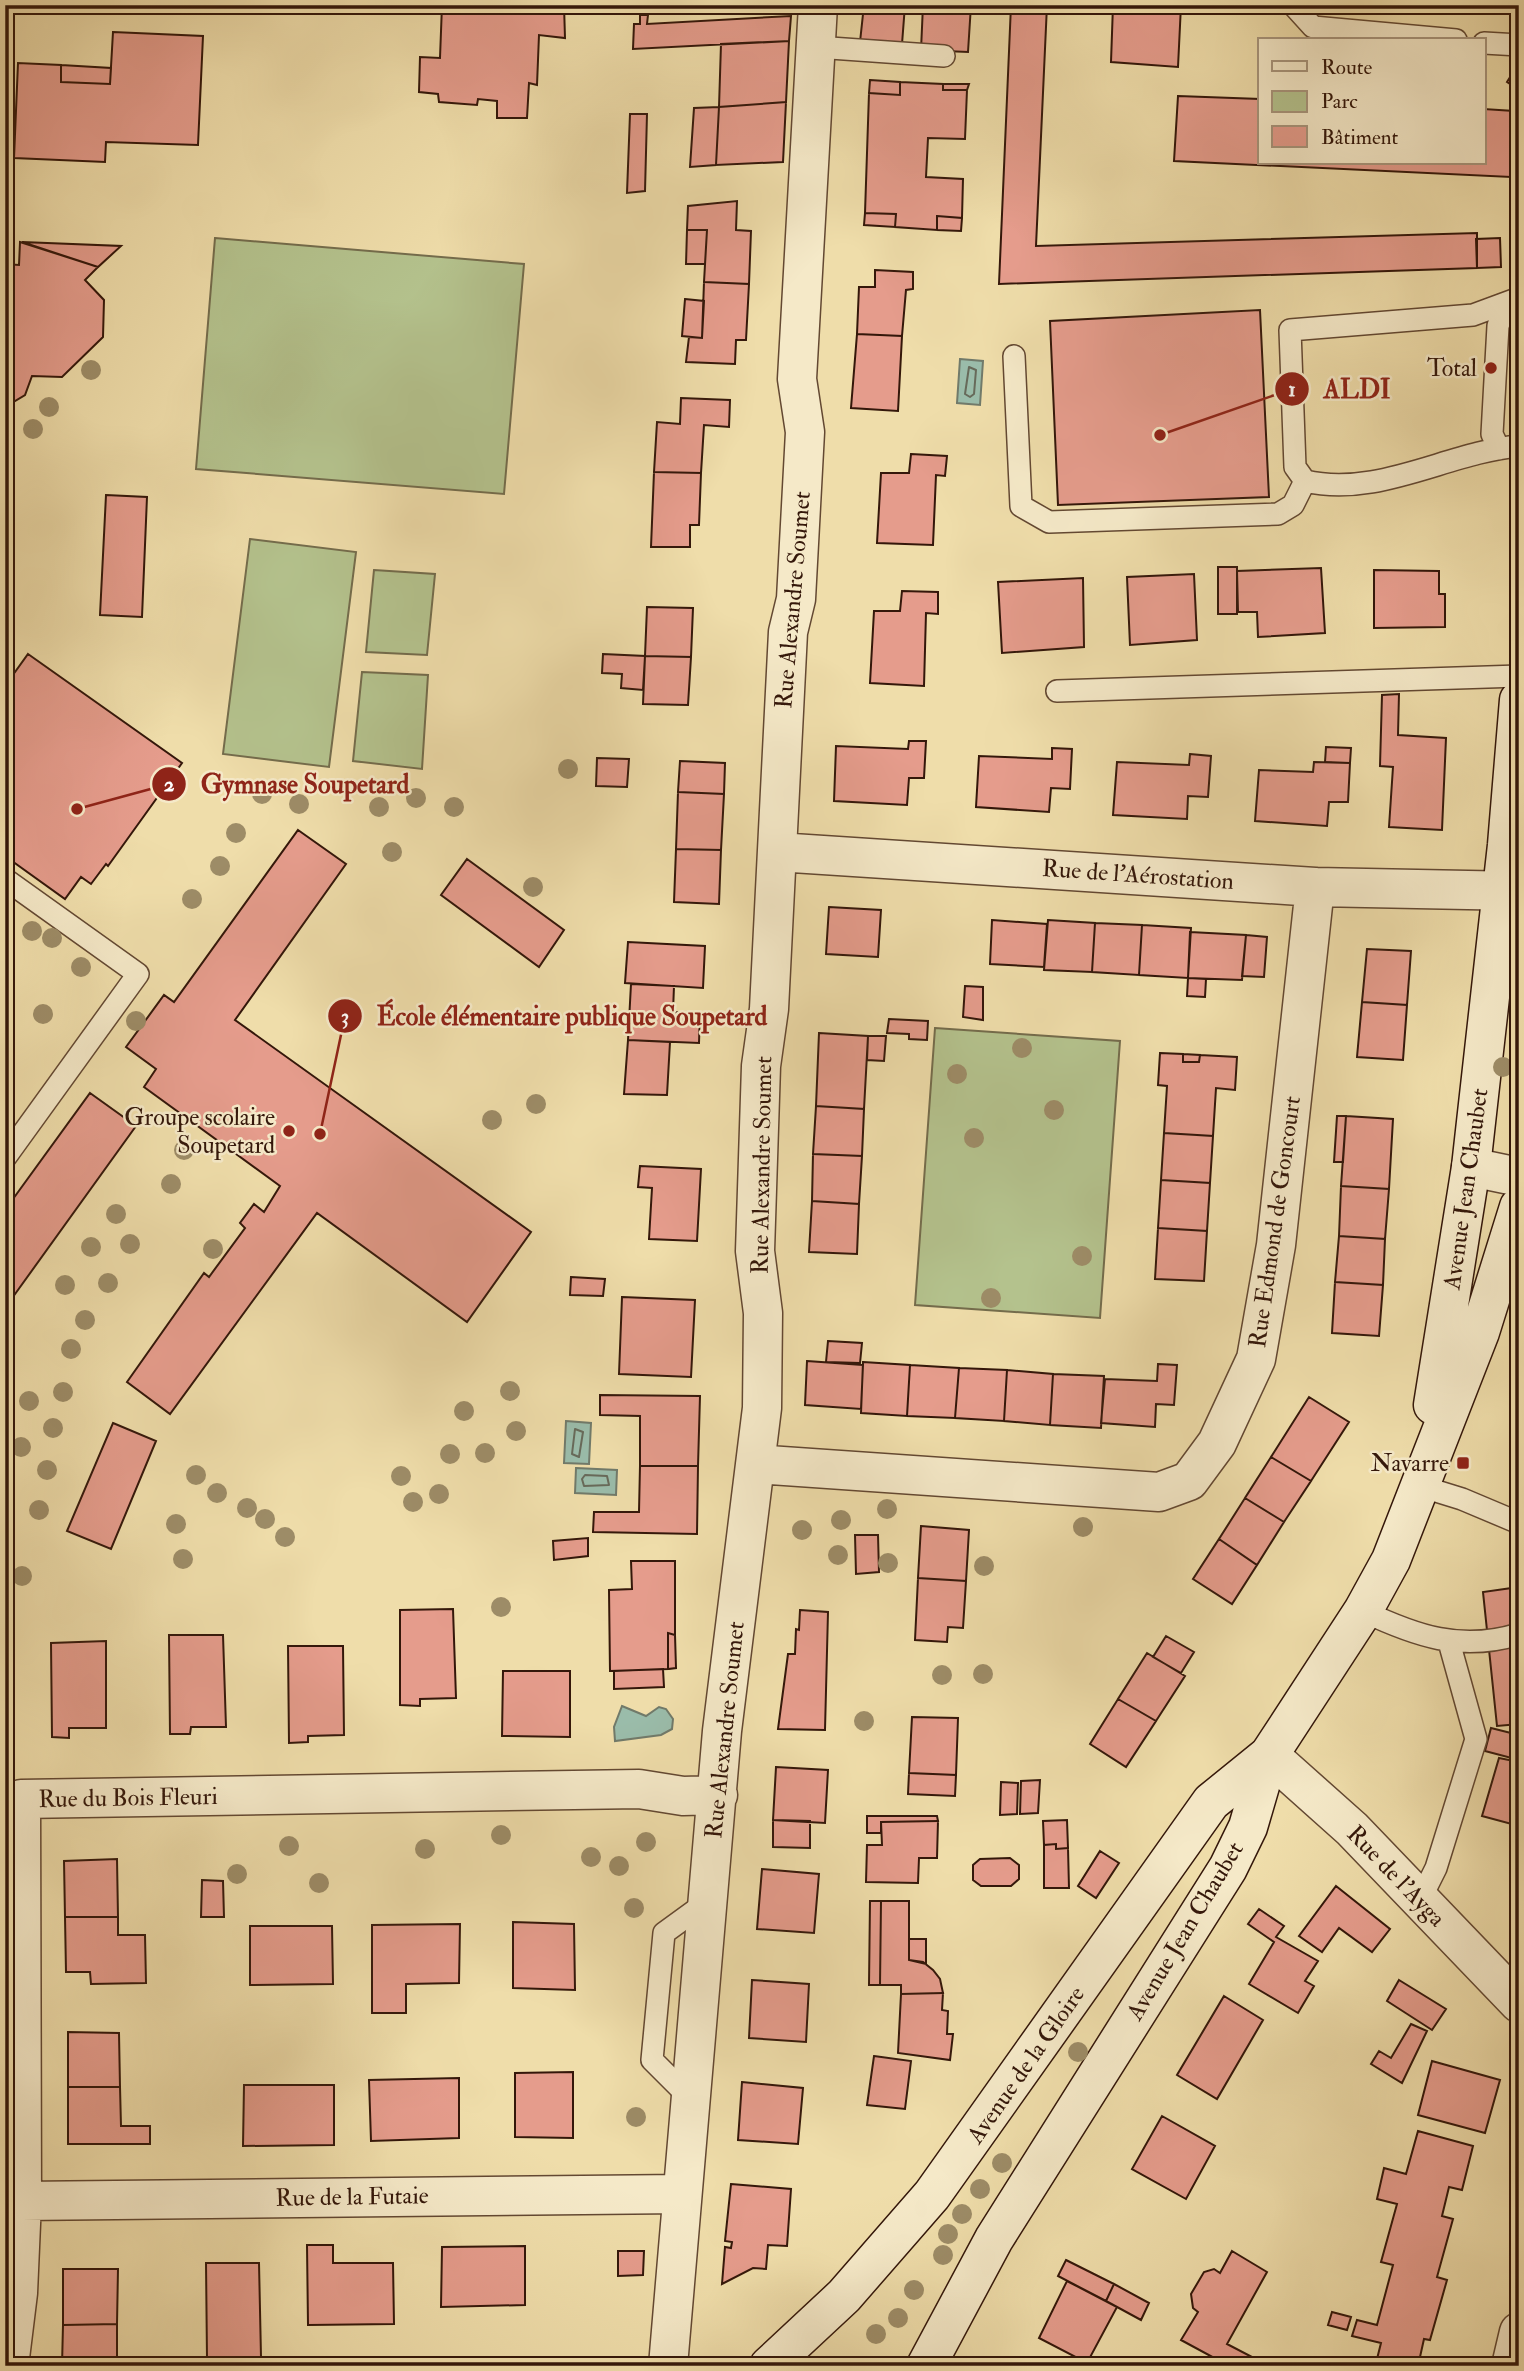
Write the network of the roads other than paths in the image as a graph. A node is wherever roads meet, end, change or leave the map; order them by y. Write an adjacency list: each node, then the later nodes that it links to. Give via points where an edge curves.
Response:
1 (818, 5): 6 (street, Rue Alexandre Soumet)
2 (1293, 5): 3 (lane, via 1313,27)
3 (1434, 38)
4 (1486, 43): 5 (lane)
5 (1519, 45)
6 (816, 47): 7 (lane); 15 (street, Rue Alexandre Soumet, via 797,379 806,432 796,599 788,632)
7 (944, 56)
8 (1513, 300): 10 (lane, via 1498,326 1492,434); 11 (lane, via 1473,315 1290,330 1295,467)
9 (1014, 356): 11 (lane, via 1021,506 1049,522 1278,514 1293,505)
10 (1509, 448): 11 (lane, via 1396,478 1322,485)
11 (1306, 481)
12 (1519, 676): 13 (lane)
13 (1057, 691)
14 (1519, 700): 18 (street, Avenue Jean Chaubet)
15 (777, 852): 17 (street, Rue de l'Aérostation); 23 (street, Rue Alexandre Soumet, via 769,1009 761,1066 755,1251 762,1313 762,1408)
16 (5, 879): 19 (lane, via 138,974)
17 (1315, 887): 18 (street, Rue de l'Aérostation); 23 (street, Rue Edmond de Goncourt, via 1276,1245 1256,1359 1217,1443 1189,1481 1159,1492)
18 (1510, 891): 20 (street, Avenue Jean Chaubet)
19 (5, 1158)
20 (1471, 1167): 21 (street); 24 (street, Avenue Jean Chaubet)
21 (1519, 1177)
22 (1519, 1207): 24 (street, Avenue Jean Chaubet, via 1480,1332)
23 (755, 1464): 30 (street, Rue Alexandre Soumet)
24 (1420, 1486): 25 (lane); 26 (street, Avenue Jean Chaubet, via 1391,1560)
25 (1519, 1523)
26 (1363, 1611): 28 (lane, via 1400,1629); 29 (street, Avenue Jean Chaubet)
27 (1519, 1634): 28 (lane, via 1491,1643)
28 (1449, 1642): 31 (lane, via 1476,1739 1436,1868)
29 (1269, 1755): 31 (street, Rue de l'Ayga, via 1336,1814); 38 (street, Avenue de la Gloire, via 1211,1802 932,2195 844,2296); 39 (street, Avenue Jean Chaubet, via 1248,1826 1228,1868 994,2239)
30 (718, 1796): 33 (street, Rue Alexandre Soumet); 34 (street, Rue du Bois Fleuri, via 639,1789 21,1799)
31 (1420, 1900): 32 (street, Rue de l'Ayga)
32 (1519, 2003)
33 (682, 2194): 34 (street, Rue de la Futaie); 37 (street, Rue Alexandre Soumet)
34 (22, 2201): 36 (street, Rue du Bois Fleuri)
35 (1519, 2332): 40 (street)
36 (9, 2366)
37 (668, 2366)
38 (769, 2366)
39 (926, 2366)
40 (1511, 2366)

